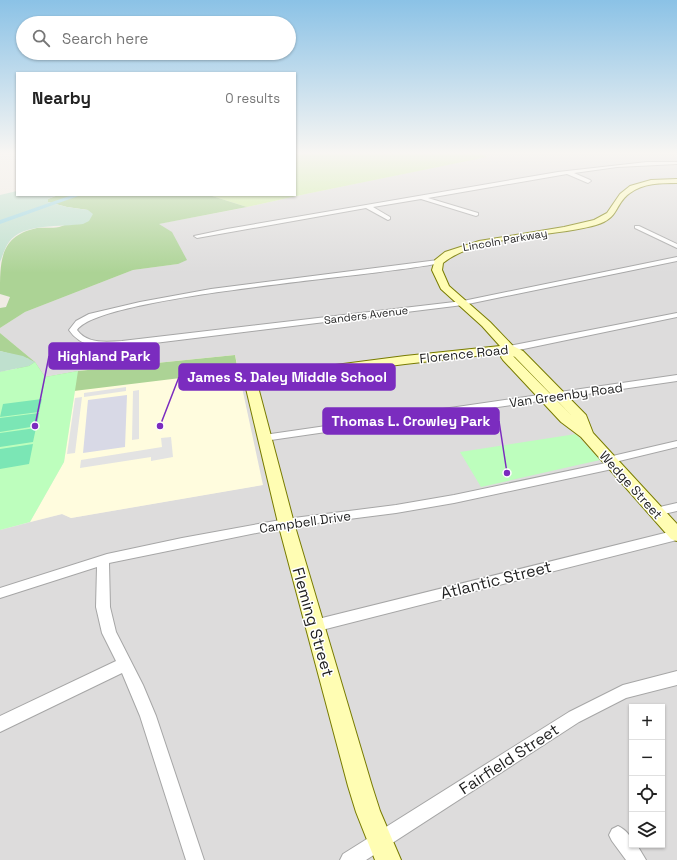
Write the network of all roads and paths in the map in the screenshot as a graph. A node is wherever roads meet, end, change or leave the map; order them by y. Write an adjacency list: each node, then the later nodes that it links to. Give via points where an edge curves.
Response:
1 (450, 192): 3 (street)
2 (626, 192): 11 (street, Lincoln Parkway, via 609,216 596,222 564,230 471,245 452,251)
3 (422, 197): 4 (street); 5 (street)
4 (368, 207): 6 (street); 8 (street)
5 (476, 214)
6 (388, 218)
7 (637, 226): 9 (street)
8 (197, 236)
9 (677, 246)
10 (677, 259): 12 (street, Sanders Avenue)
11 (438, 262): 12 (street, via 436,270 444,284); 12 (street, Sanders Avenue, via 211,291 108,311 86,319 75,325 73,330 75,334 90,342 110,345)
12 (464, 303): 14 (street)
13 (677, 315): 14 (street, Florence Road)
14 (510, 349): 16 (street, Florence Road); 17 (street, via 519,354); 18 (street, via 507,357)
15 (677, 378): 17 (street, Van Greenby Road)
16 (250, 380): 20 (street, Fleming Street)
17 (560, 396): 18 (street, Van Greenby Road); 19 (street, Wedge Street, via 581,418)
18 (546, 398): 19 (street, Wedge Street, via 566,419); 20 (street, Van Greenby Road)
19 (586, 434): 22 (street, Wedge Street)
20 (264, 438): 25 (street, Fleming Street)
21 (677, 444): 22 (street, Campbell Drive)
22 (610, 463): 24 (street, Wedge Street); 25 (street, Campbell Drive, via 454,499)
23 (677, 507): 24 (street)
24 (655, 512): 26 (street, Wedge Street)
25 (286, 523): 27 (street, Campbell Drive); 29 (street, Fleming Street)
26 (677, 535): 29 (street, Atlantic Street)
27 (103, 561): 28 (street, Campbell Drive); 30 (street, via 105,617 109,632)
28 (0, 593)
29 (314, 626): 34 (street, Fleming Street, via 360,786)
30 (125, 664): 32 (street); 35 (street, via 148,716)
31 (677, 678): 34 (street, Fairfield Street, via 623,692 574,717)
32 (0, 724)
33 (618, 835): 38 (street)
34 (379, 841): 36 (street, Fairfield Street); 37 (street, Fleming Street)
35 (195, 860)
36 (349, 860)
37 (388, 860)
38 (637, 860)

